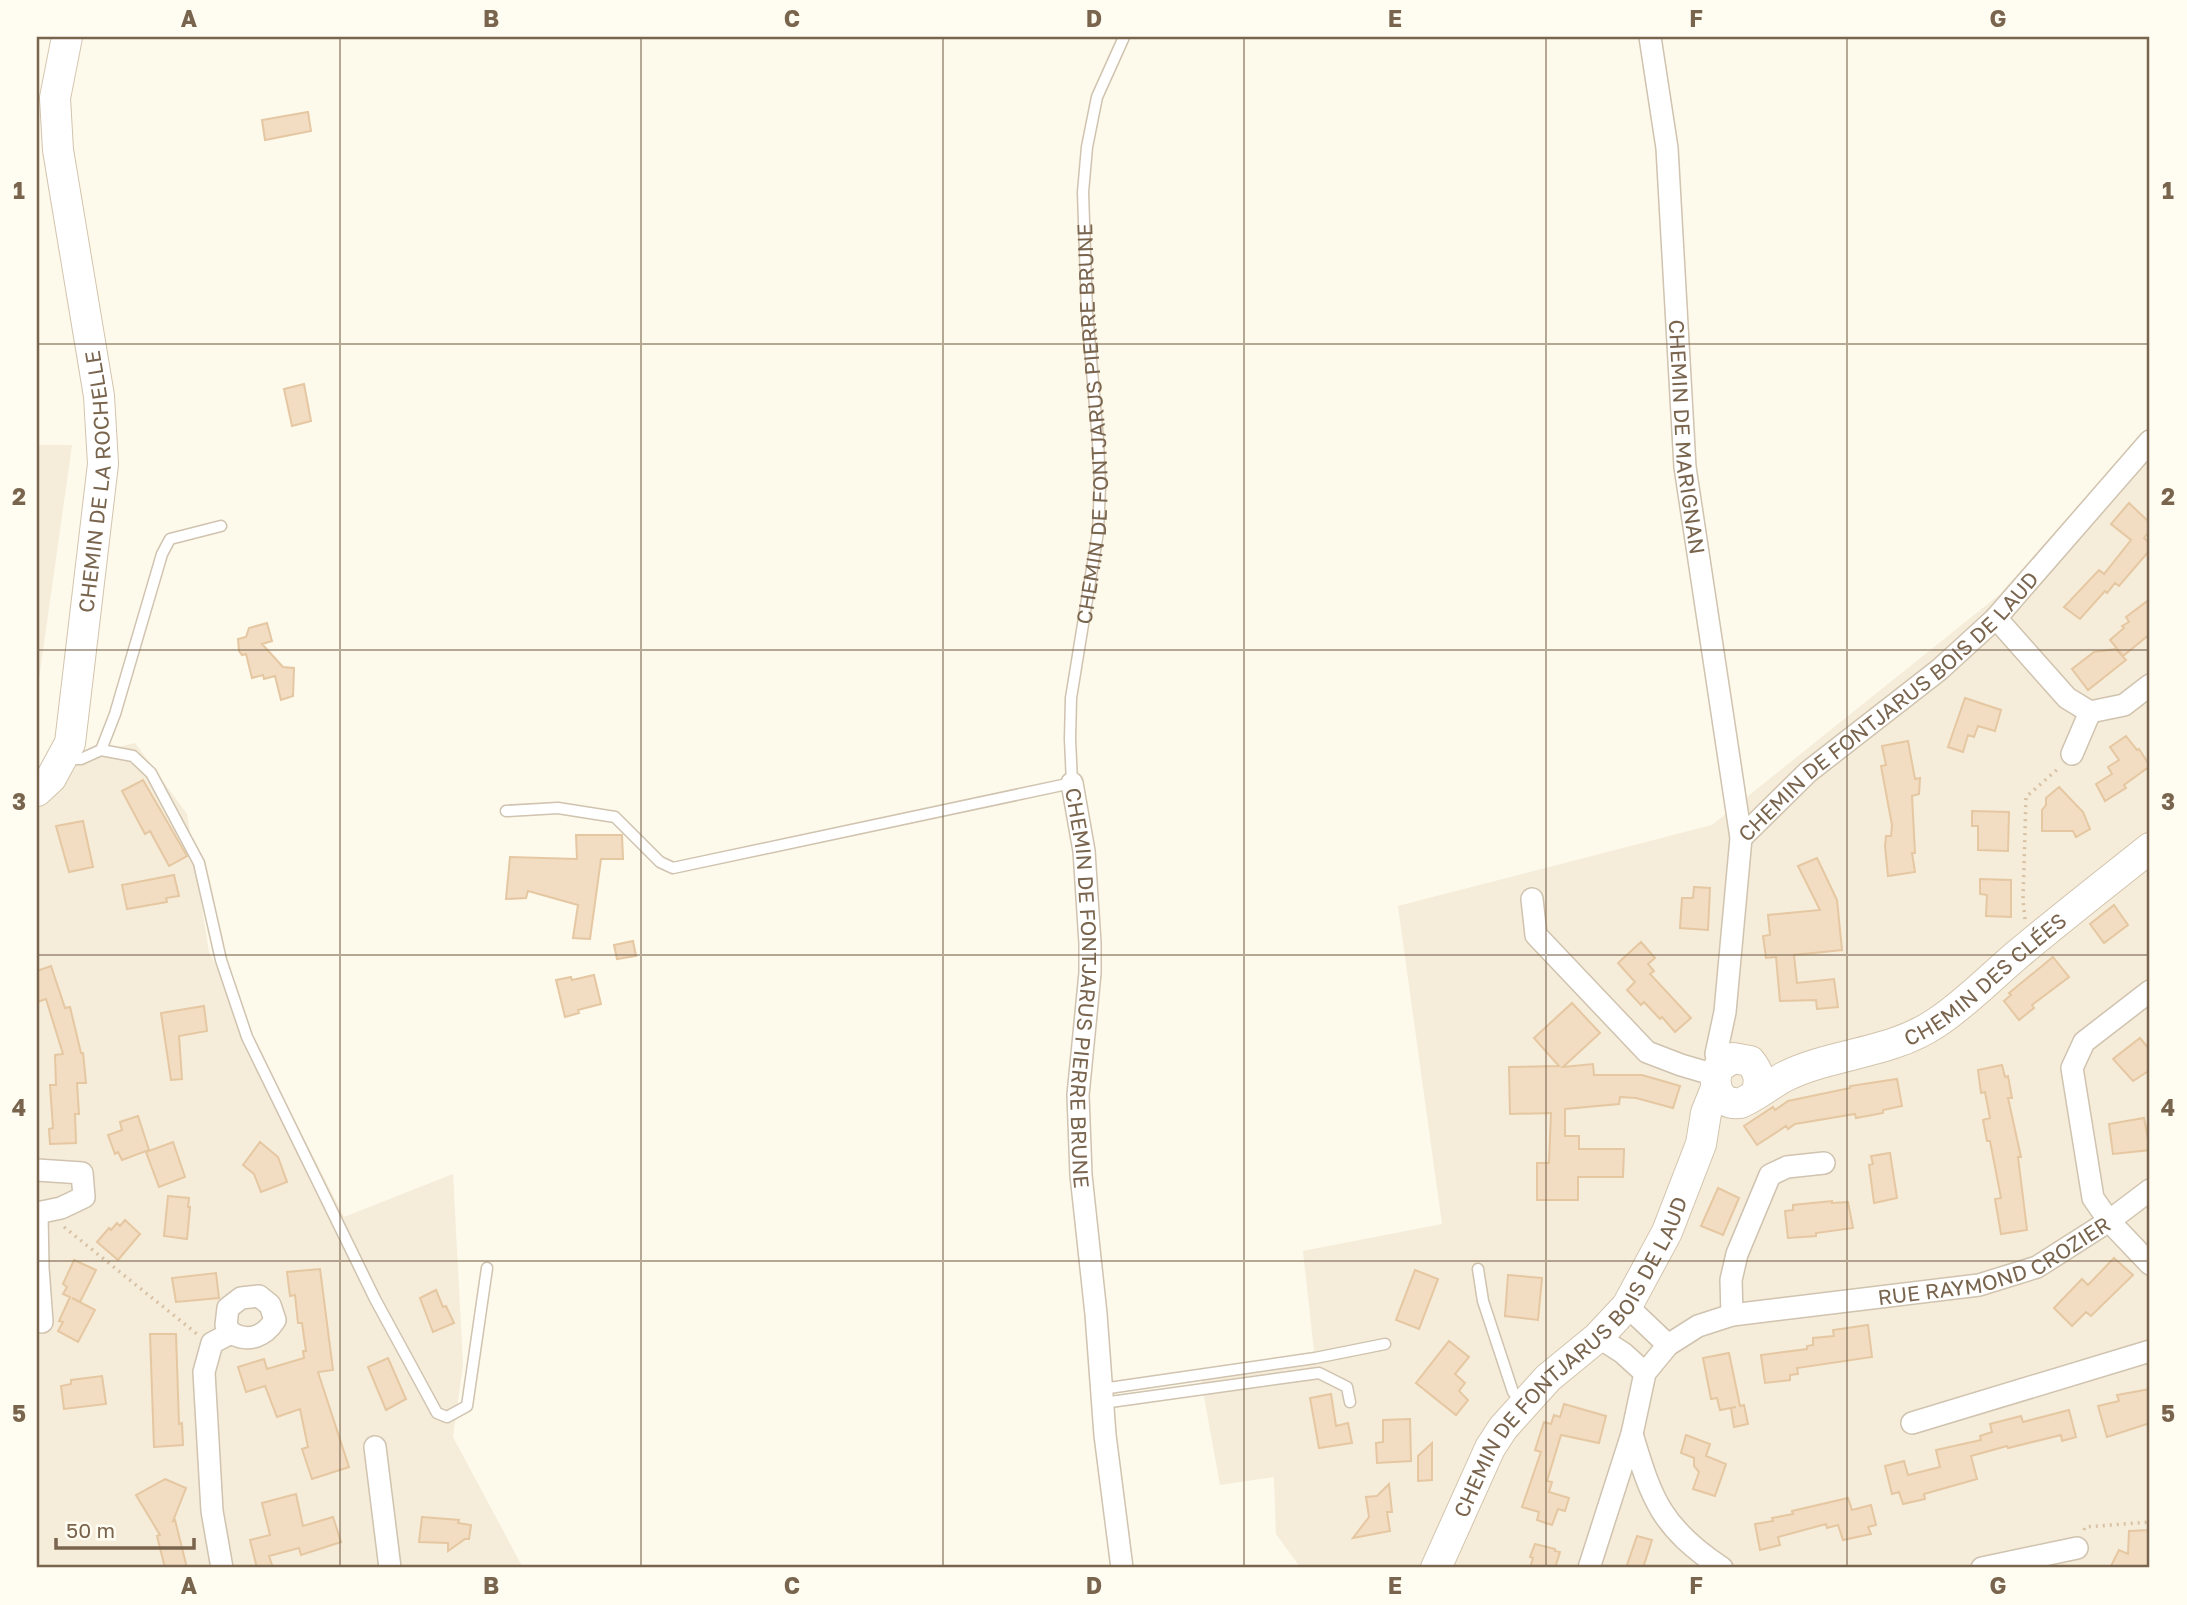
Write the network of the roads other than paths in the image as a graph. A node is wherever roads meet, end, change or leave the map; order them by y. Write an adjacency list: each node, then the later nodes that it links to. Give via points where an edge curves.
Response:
1 (67, 37): 11 (street, CHEMIN DE LA ROCHELLE, via 55,98 58,150 99,396 103,464 69,743)
2 (1124, 37): 12 (lane, CHEMIN DE FONTJARUS PIERRE BRUNE, via 1097,97 1084,181 1087,312 1100,486 1098,532 1072,698)
3 (1650, 37): 15 (street, CHEMIN DE MARIGNAN, via 1667,148 1685,467)
4 (2150, 441): 6 (street, CHEMIN DE FONTJARUS BOIS DE LAUD)
5 (222, 526): 9 (lane, via 170,539)
6 (1996, 618): 8 (street, via 2067,698); 15 (street, CHEMIN DE FONTJARUS BOIS DE LAUD, via 1939,670 1808,772)
7 (2150, 685): 8 (street, via 2124,705)
8 (2090, 712): 10 (street)
9 (101, 750): 11 (lane, via 80,759); 27 (lane, via 133,756 151,773 200,863 221,960 247,1037 375,1299 437,1413 447,1417 467,1406)
10 (2072, 754)
11 (61, 759): 13 (street, CHEMIN DE LA ROCHELLE)
12 (1072, 783): 14 (lane, via 673,868 660,862 615,817 558,808); 38 (street, CHEMIN DE FONTJARUS PIERRE BRUNE, via 1084,851 1090,943 1078,1127)
13 (37, 791)
14 (506, 811)
15 (1741, 838): 19 (street, CHEMIN DE FONTJARUS BOIS DE LAUD, via 1725,1012 1732,1025)
16 (2150, 848): 19 (street, CHEMIN DES CLÉES, via 1937,1023 1867,1053)
17 (1532, 899): 19 (street, via 1536,934 1647,1052)
18 (2150, 991): 25 (street, RUE RAYMOND CROZIER, via 2084,1042 2072,1068 2094,1198)
19 (1735, 1079): 29 (street, CHEMIN DE FONTJARUS BOIS DE LAUD, via 1706,1113 1701,1144 1667,1232)
20 (1824, 1163): 30 (street, via 1787,1167 1770,1175 1737,1254 1731,1280)
21 (37, 1170): 24 (street, via 82,1173 84,1197)
22 (2150, 1190): 25 (street)
23 (37, 1206): 24 (street)
24 (37, 1213): 31 (street)
25 (2109, 1221): 26 (street); 30 (street, RUE RAYMOND CROZIER, via 2037,1267 1979,1285)
26 (2150, 1264)
27 (487, 1268)
28 (1478, 1269): 40 (lane, via 1483,1301 1513,1392)
29 (1627, 1306): 32 (street, CHEMIN DE FONTJARUS BOIS DE LAUD); 35 (street)
30 (1732, 1315): 35 (street, RUE RAYMOND CROZIER, via 1698,1326)
31 (42, 1322)
32 (1598, 1337): 37 (street); 40 (street, CHEMIN DE FONTJARUS BOIS DE LAUD)
33 (221, 1338): 33 (street, via 229,1308 241,1298 259,1296 270,1305 275,1320 267,1332 253,1338); 45 (street, via 204,1371 212,1511)
34 (1385, 1344): 38 (lane)
35 (1668, 1345): 37 (street, RUE RAYMOND CROZIER)
36 (2150, 1351): 41 (street)
37 (1645, 1373): 42 (street)
38 (1102, 1396): 39 (lane, via 1319,1373 1347,1387); 47 (street, CHEMIN DE FONTJARUS PIERRE BRUNE)
39 (1350, 1402)
40 (1524, 1403): 48 (street, CHEMIN DE FONTJARUS BOIS DE LAUD, via 1490,1448)
41 (1912, 1423)
42 (1632, 1434): 49 (street); 50 (street, via 1646,1481 1663,1515 1681,1538)
43 (374, 1447): 46 (street)
44 (2077, 1548): 51 (street)
45 (222, 1568)
46 (390, 1568)
47 (1122, 1568)
48 (1436, 1568)
49 (1589, 1568)
50 (1722, 1568)
51 (1982, 1568)

